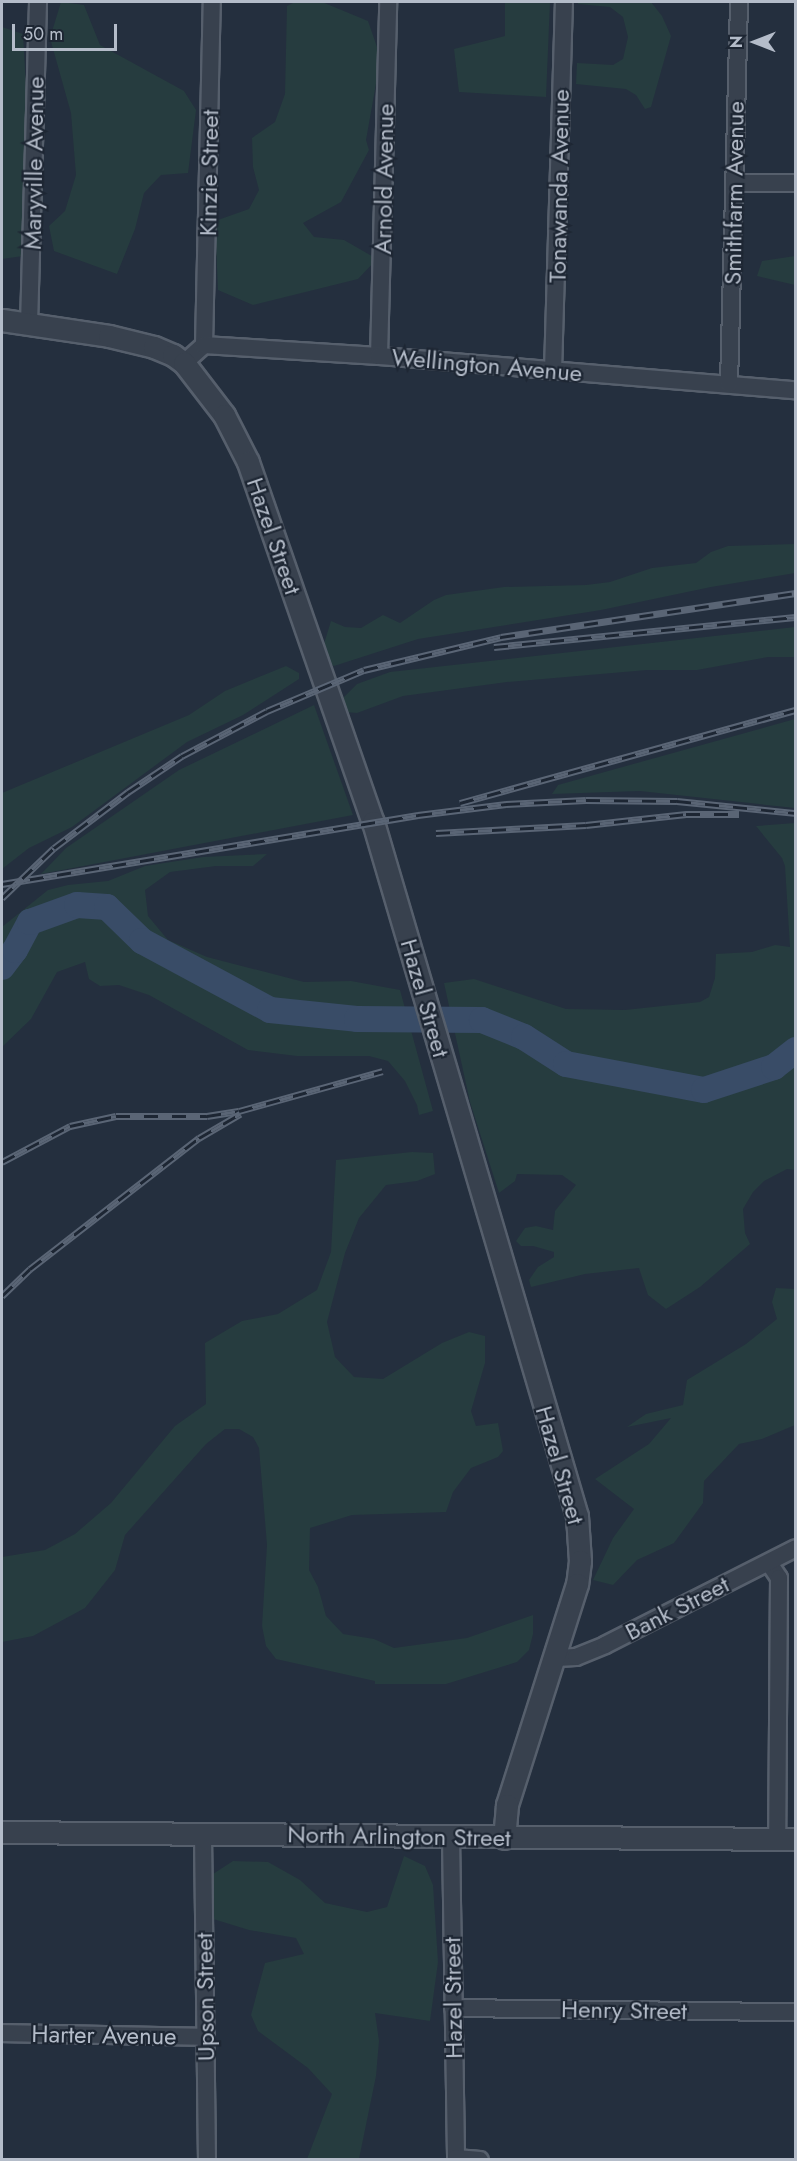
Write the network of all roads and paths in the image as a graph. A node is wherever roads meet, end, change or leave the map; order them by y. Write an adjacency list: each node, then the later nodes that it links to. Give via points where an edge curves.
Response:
1 (38, 2): 9 (street, Maryville Avenue)
2 (212, 2): 10 (street, Kinzie Street)
3 (388, 2): 11 (street, Arnold Avenue)
4 (564, 2): 13 (street, Tonawanda Avenue)
5 (739, 2): 6 (street, Smithfarm Avenue)
6 (735, 183): 7 (street); 14 (street, Smithfarm Avenue)
7 (795, 183)
8 (2, 320): 9 (street, Hazel Street)
9 (29, 325): 12 (street, Hazel Street, via 143,344)
10 (204, 345): 11 (street, Wellington Avenue); 12 (street)
11 (379, 356): 13 (street, Wellington Avenue)
12 (184, 363): 18 (street, Hazel Street, via 224,415 248,462 373,822 577,1512 577,1584)
13 (554, 371): 14 (street, Wellington Avenue)
14 (729, 384): 15 (street, Wellington Avenue)
15 (795, 390)
16 (795, 1548): 17 (street, Bank Street)
17 (770, 1563): 18 (street, Bank Street, via 605,1645 576,1657); 23 (street, via 778,1578)
18 (555, 1658): 22 (street, Hazel Street, via 507,1805)
19 (2, 1832): 20 (street, North Arlington Street)
20 (203, 1834): 21 (street, North Arlington Street); 27 (street, Upson Street)
21 (451, 1837): 22 (street, North Arlington Street); 24 (street, Hazel Street)
22 (504, 1838): 23 (street, North Arlington Street)
23 (786, 1839)
24 (453, 2008): 25 (street, Henry Street); 28 (street, Hazel Street)
25 (795, 2012)
26 (2, 2033): 27 (street, Harter Avenue)
27 (206, 2037): 29 (street, Upson Street)
28 (456, 2159): 30 (street)
29 (207, 2160)
30 (480, 2160)

